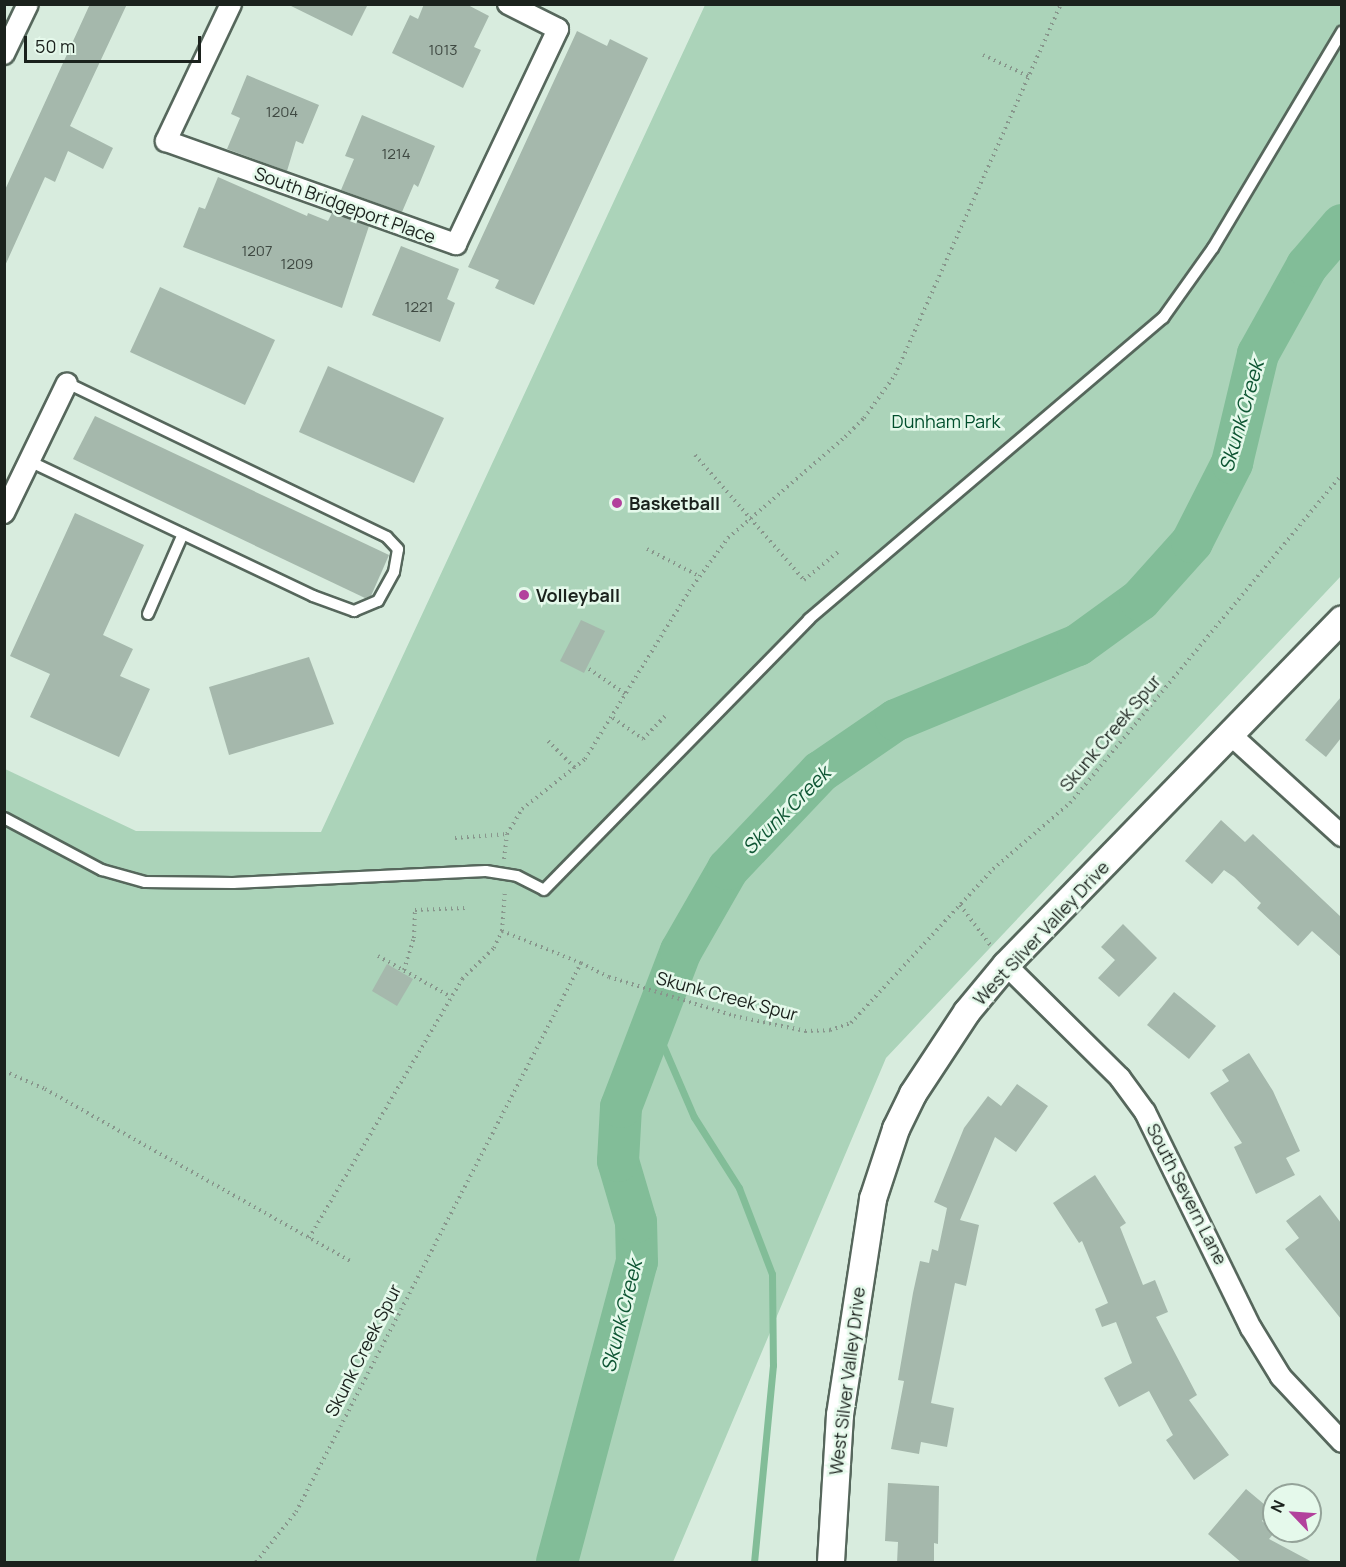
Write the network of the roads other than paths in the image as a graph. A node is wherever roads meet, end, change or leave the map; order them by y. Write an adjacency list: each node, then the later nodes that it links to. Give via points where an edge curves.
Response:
1 (28, 4): 5 (street)
2 (231, 4): 3 (street, South Bridgeport Place, via 166,141 456,244 558,29)
3 (508, 4)
4 (1341, 32): 13 (lane, via 1213,248 1163,318 809,619 544,890 517,876 486,871 233,883 146,882 102,870)
5 (4, 54)
6 (68, 383): 7 (street); 9 (lane, via 387,537 398,549 394,572 378,601 354,611 313,596)
7 (29, 461): 8 (street); 9 (lane)
8 (4, 513)
9 (183, 534): 10 (lane)
10 (147, 614)
11 (1341, 619): 12 (street, West Silver Valley Drive)
12 (1232, 736): 14 (street); 15 (street, West Silver Valley Drive)
13 (4, 818)
14 (1341, 836)
15 (1006, 965): 16 (street, South Severn Lane, via 1120,1078 1145,1112 1251,1328 1281,1377); 17 (street, West Silver Valley Drive, via 940,1049 904,1112 882,1165 846,1367)
16 (1341, 1442)
17 (831, 1563)

